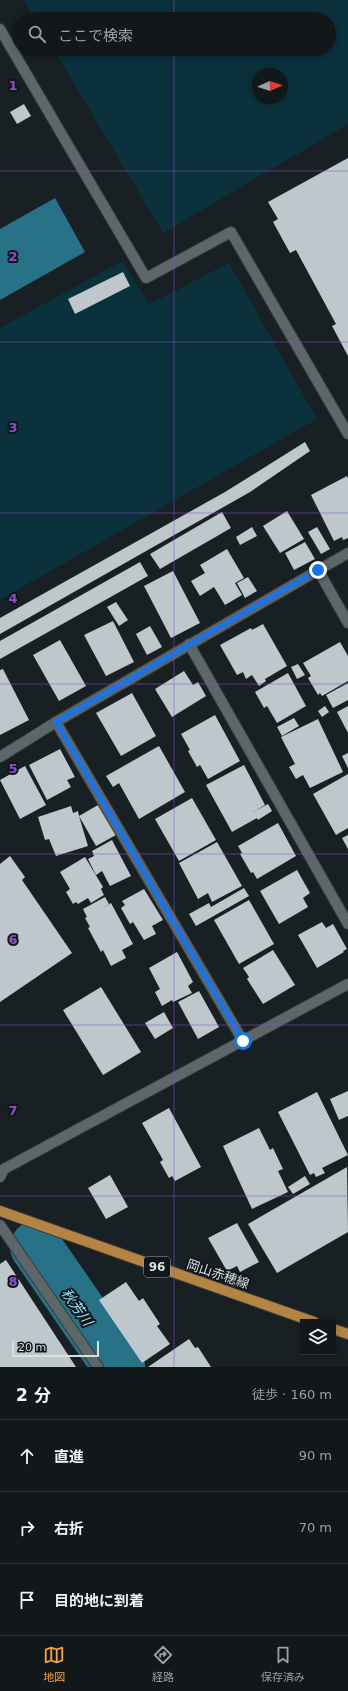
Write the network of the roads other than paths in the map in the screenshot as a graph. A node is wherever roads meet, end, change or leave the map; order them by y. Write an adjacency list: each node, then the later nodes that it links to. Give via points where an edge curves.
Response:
1 (0, 29): 2 (street)
2 (12, 49)
3 (16, 56): 4 (street, via 146,278 231,232)
4 (348, 434)
5 (348, 553): 6 (street)
6 (318, 570): 7 (street); 8 (street)
7 (348, 623)
8 (189, 644): 9 (street); 11 (street)
9 (56, 722): 10 (street); 13 (street)
10 (0, 757)
11 (348, 924)
12 (348, 984): 13 (street)
13 (243, 1041): 14 (street, via 4,1169)
14 (0, 1177)
15 (0, 1211): 17 (main road, 岡山赤穂線 / 96)
16 (0, 1225): 20 (street)
17 (306, 1319)
18 (336, 1330): 19 (main road)
19 (348, 1334)
20 (98, 1367)

